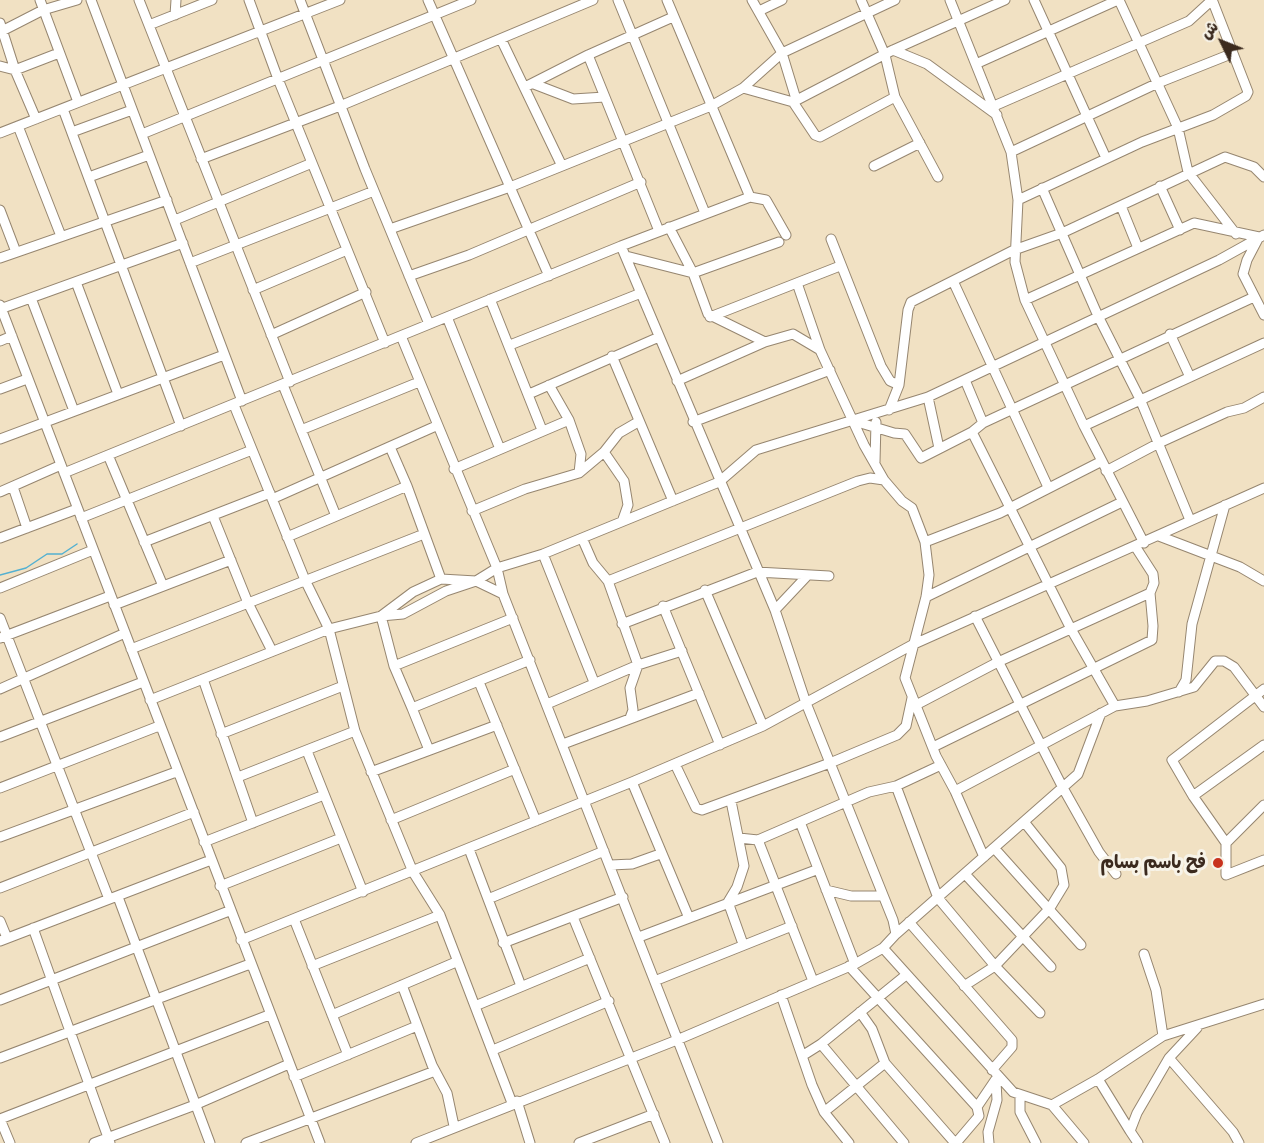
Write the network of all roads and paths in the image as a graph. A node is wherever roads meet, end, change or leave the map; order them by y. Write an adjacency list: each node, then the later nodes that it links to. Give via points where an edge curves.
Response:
1 (40, 0): 25 (street)
2 (77, 0): 25 (street)
3 (91, 0): 54 (street)
4 (139, 0): 33 (street)
5 (176, 0): 29 (street)
6 (212, 0): 29 (street)
7 (249, 0): 36 (street)
8 (300, 0): 27 (street)
9 (340, 0): 27 (street)
10 (428, 0): 28 (street)
11 (471, 0): 28 (street)
12 (593, 0): 24 (street)
13 (618, 0): 37 (street)
14 (667, 0): 31 (street)
15 (752, 0): 26 (street)
16 (782, 0): 26 (street)
17 (861, 0): 30 (street)
18 (896, 0): 30 (street)
19 (950, 0): 32 (street)
20 (1005, 0): 32 (street)
21 (1034, 0): 35 (street)
22 (1119, 0): 35 (street); 39 (street)
23 (1213, 1): 39 (street, via 1189,21); 43 (street)
24 (571, 4): 38 (street)
25 (43, 10): 34 (street); 40 (street)
26 (759, 11): 41 (street)
27 (306, 14): 36 (street); 46 (street)
28 (434, 14): 45 (street); 46 (street)
29 (175, 15): 33 (street)
30 (867, 15): 41 (street); 42 (street)
31 (673, 17): 37 (street); 62 (street)
32 (960, 22): 42 (street); 47 (street)
33 (149, 25): 49 (street)
34 (1, 29): 50 (street)
35 (1049, 32): 47 (street); 51 (street)
36 (260, 33): 49 (street); 52 (street)
37 (632, 38): 44 (street); 70 (street)
38 (501, 39): 45 (street); 55 (street)
39 (1138, 42): 51 (street); 53 (street)
40 (59, 53): 50 (street); 60 (street)
41 (782, 53): 56 (street); 59 (street)
42 (889, 53): 58 (street); 59 (street); 65 (street, via 927,64)
43 (1231, 54): 53 (street); 72 (street, via 1248,94 1213,115)
44 (588, 55): 55 (street); 57 (street)
45 (454, 56): 61 (street); 91 (street)
46 (323, 61): 52 (street); 61 (street)
47 (978, 63): 65 (street)
48 (0, 66): 50 (street)
49 (165, 69): 54 (street); 67 (street)
50 (15, 70): 68 (street)
51 (1069, 73): 65 (street); 66 (street)
52 (278, 80): 67 (street); 69 (street)
53 (1158, 83): 66 (street); 72 (street)
54 (123, 86): 60 (street); 64 (street)
55 (529, 86): 57 (street, via 573,99); 83 (street)
56 (743, 88): 59 (street); 62 (street)
57 (605, 97): 76 (street)
58 (895, 97): 59 (street, via 820,137); 77 (street)
59 (794, 100)
60 (78, 102): 63 (street)
61 (340, 106): 69 (street); 93 (street)
62 (711, 106): 70 (street); 94 (street)
63 (63, 109): 68 (street); 73 (street)
64 (132, 110): 73 (street); 75 (street)
65 (996, 111): 78 (street)
66 (1088, 115): 78 (street); 80 (street)
67 (183, 116): 75 (street); 81 (street)
68 (36, 119): 71 (street)
69 (297, 122): 81 (street); 82 (street)
70 (668, 122): 76 (street); 101 (street)
71 (18, 126): 74 (street); 113 (street)
72 (1178, 128): 80 (street); 85 (street)
73 (72, 132): 86 (street)
74 (0, 133)
75 (142, 134): 79 (street)
76 (623, 139): 83 (street); 89 (street)
77 (920, 143): 84 (street); 87 (street)
78 (1011, 152): 96 (street)
79 (149, 155): 86 (street); 95 (street)
80 (1106, 158): 92 (street)
81 (201, 159): 97 (street)
82 (312, 164): 97 (street); 99 (street)
83 (561, 164): 91 (street)
84 (874, 166)
85 (1188, 172): 88 (street, via 1225,157 1254,167); 90 (street); 110 (street)
86 (88, 177): 103 (street)
87 (938, 177)
88 (1264, 177)
89 (641, 182): 105 (street); 108 (street)
90 (1160, 186): 98 (street); 107 (street)
91 (510, 187): 105 (street); 106 (street)
92 (1042, 188): 96 (street); 109 (street)
93 (374, 191): 99 (street); 106 (street)
94 (750, 197): 101 (street); 111 (street, via 766,200)
95 (167, 200): 102 (street); 103 (street)
96 (1018, 200): 121 (street)
97 (218, 203): 102 (street); 117 (street)
98 (1121, 206): 109 (street); 119 (street)
99 (330, 208): 117 (street); 120 (street)
100 (0, 210): 122 (street)
101 (705, 213): 104 (street)
102 (175, 220): 115 (street)
103 (105, 221): 113 (street); 126 (street)
104 (669, 226): 108 (street); 128 (street)
105 (528, 228): 130 (street); 131 (street)
106 (390, 229): 130 (street)
107 (1180, 230): 110 (street, via 1198,223); 119 (street)
108 (659, 231): 118 (street)
109 (1062, 232): 121 (street); 129 (street)
110 (1236, 234): 112 (street)
111 (786, 235)
112 (1262, 236): 138 (street, via 1244,268); 144 (street)
113 (61, 237): 122 (street)
114 (831, 239): 127 (street)
115 (183, 243): 125 (street); 126 (street)
116 (779, 243): 128 (street)
117 (235, 245): 125 (street); 135 (street)
118 (621, 246): 123 (street); 131 (street)
119 (1138, 248): 129 (street)
120 (347, 250): 135 (street); 136 (street)
121 (1014, 250): 132 (street); 141 (street, via 1016,274)
122 (16, 252): 124 (street)
123 (626, 256): 128 (street); 137 (street)
124 (0, 258)
125 (190, 263): 160 (street)
126 (121, 265): 133 (street); 165 (street)
127 (840, 266): 134 (street); 173 (street, via 886,376)
128 (693, 273): 146 (street)
129 (1080, 275): 141 (street); 144 (street)
130 (409, 276): 147 (street)
131 (549, 276): 140 (street)
132 (953, 281): 163 (street); 173 (street, via 911,302)
133 (76, 282): 139 (street); 176 (street)
134 (797, 283): 146 (street); 159 (street)
135 (253, 290): 149 (street)
136 (366, 292): 149 (street); 155 (street)
137 (641, 293): 152 (street); 158 (street)
138 (1254, 297): 143 (street); 148 (street)
139 (32, 298): 142 (street); 184 (street)
140 (490, 299): 145 (street); 158 (street)
141 (1025, 300): 156 (street)
142 (0, 308): 150 (street)
143 (1264, 315)
144 (1098, 316): 156 (street); 162 (street)
145 (447, 317): 147 (street); 203 (street)
146 (710, 317): 154 (street)
147 (429, 324): 151 (street)
148 (1170, 334): 162 (street); 166 (street)
149 (271, 335): 171 (street)
150 (12, 336): 153 (street); 167 (street)
151 (401, 336): 155 (street); 170 (street)
152 (659, 338): 161 (street); 169 (street)
153 (0, 341)
154 (765, 342): 159 (street, via 793,334); 169 (street)
155 (385, 343): 171 (street)
156 (1046, 343): 163 (street); 174 (street)
157 (1264, 343): 166 (street)
158 (510, 345): 177 (street)
159 (820, 350): 164 (street)
160 (224, 355): 165 (street); 181 (street)
161 (612, 356): 172 (street); 188 (street)
162 (1119, 358): 174 (street); 180 (street)
163 (994, 367): 168 (street); 183 (street)
164 (830, 370): 187 (street); 189 (street)
165 (163, 377): 176 (street); 192 (street)
166 (1190, 377): 180 (street)
167 (27, 379): 175 (street); 190 (street)
168 (965, 380): 178 (street); 191 (street)
169 (676, 381): 189 (street)
170 (419, 382): 193 (street); 196 (street)
171 (286, 384): 181 (street); 196 (street)
172 (549, 385): 177 (street); 186 (street)
173 (899, 385): 182 (street)
174 (1065, 385): 183 (street); 194 (street)
175 (0, 389)
176 (118, 394): 184 (street)
177 (529, 394): 197 (street)
178 (928, 397): 182 (street); 202 (street)
179 (1264, 397): 200 (street)
180 (1140, 399): 194 (street); 200 (street)
181 (238, 403): 192 (street); 204 (street)
182 (889, 410): 185 (street)
183 (1012, 410): 191 (street); 218 (street)
184 (74, 411): 190 (street)
185 (877, 414): 187 (street); 195 (street)
186 (569, 420): 197 (street); 212 (street, via 581,454)
187 (854, 421): 195 (street); 208 (street); 215 (street, via 756,450)
188 (638, 422): 205 (street, via 619,433); 223 (street)
189 (693, 422): 215 (street)
190 (44, 423): 199 (street); 209 (street)
191 (983, 423): 198 (street)
192 (181, 426): 206 (street)
193 (436, 426): 201 (street); 210 (street)
194 (1084, 426): 207 (street)
195 (875, 427): 202 (street, via 905,434 921,458); 208 (street)
196 (301, 430): 213 (street)
197 (542, 430): 203 (street)
198 (972, 432): 202 (street); 226 (street)
199 (0, 439)
200 (1159, 443): 211 (street); 232 (street)
201 (390, 447): 213 (street); 216 (street)
202 (939, 448)
203 (500, 449): 210 (street)
204 (252, 450): 221 (street); 222 (street)
205 (604, 452): 212 (street); 231 (street, via 624,481 628,505)
206 (108, 455): 209 (street); 222 (street)
207 (1102, 461): 211 (street); 218 (street)
208 (875, 465): 214 (street)
209 (62, 469): 217 (street); 228 (street)
210 (454, 469): 227 (street)
211 (1106, 471): 224 (street)
212 (579, 473): 227 (street)
213 (321, 478): 221 (street); 230 (street)
214 (884, 480): 233 (street, via 864,478); 241 (street, via 912,508)
215 (719, 482): 223 (street); 233 (street)
216 (407, 486): 230 (street); 235 (street)
217 (13, 487): 220 (street); 234 (street)
218 (1048, 487): 226 (street)
219 (1264, 488): 225 (street)
220 (0, 492)
221 (271, 496): 229 (street); 237 (street)
222 (126, 500): 228 (street); 240 (street)
223 (673, 501): 231 (street)
224 (1122, 502): 242 (street); 243 (street)
225 (1225, 505): 232 (street); 246 (street)
226 (1009, 509): 241 (street); 243 (street)
227 (472, 511): 248 (street)
228 (79, 513): 234 (street); 244 (street)
229 (213, 516): 240 (street); 247 (street)
230 (336, 516): 237 (street)
231 (623, 519): 239 (street)
232 (1190, 520): 236 (street)
233 (738, 527): 249 (street); 255 (street)
234 (27, 528): 238 (street)
235 (424, 534): 252 (street); 253 (street)
236 (1159, 536): 242 (street); 246 (street)
237 (287, 537): 253 (street)
238 (0, 538)
239 (582, 538): 245 (street); 255 (street, via 593,563)
240 (144, 542): 258 (street)
241 (925, 542): 263 (street, via 929,575)
242 (1140, 544): 257 (street); 261 (street, via 1153,574)
243 (1028, 546): 257 (street); 263 (street)
244 (93, 550): 259 (street); 264 (street)
245 (543, 554): 248 (street); 290 (street)
246 (1211, 555): 256 (street); 293 (street, via 1192,624 1186,680)
247 (231, 560): 258 (street); 265 (street)
248 (497, 568): 254 (street); 262 (street)
249 (757, 572): 250 (street); 260 (street); 267 (street)
250 (807, 576): 251 (street); 267 (street)
251 (829, 576)
252 (441, 579): 254 (street); 268 (street, via 413,592)
253 (305, 580): 265 (street); 273 (street)
254 (476, 581): 262 (street); 268 (street, via 446,591 403,614)
255 (608, 581): 272 (street)
256 (1264, 581)
257 (1049, 584): 269 (street); 274 (street)
258 (163, 586): 264 (street)
259 (0, 588)
260 (705, 590): 266 (street); 309 (street)
261 (1150, 592): 274 (street); 285 (street, via 1152,640)
262 (503, 594): 271 (street)
263 (926, 597): 277 (street)
264 (112, 600): 275 (street); 276 (street)
265 (248, 603): 278 (street); 279 (street)
266 (663, 606): 272 (street); 280 (street)
267 (775, 610): 298 (street)
268 (381, 616): 273 (street); 284 (street)
269 (975, 616): 277 (street); 282 (street)
270 (0, 618): 276 (street)
271 (513, 618): 281 (street); 284 (street)
272 (622, 624): 283 (street)
273 (329, 629): 279 (street); 291 (street)
274 (1071, 629): 282 (street); 285 (street)
275 (125, 633): 278 (street); 287 (street)
276 (3, 637): 287 (street)
277 (912, 645): 297 (street, via 905,678); 298 (street)
278 (130, 649): 288 (street)
279 (272, 651): 286 (street)
280 (682, 651): 283 (street); 295 (street)
281 (530, 660): 289 (street); 300 (street)
282 (998, 662): 297 (street); 299 (street)
283 (638, 665): 290 (street); 305 (street, via 630,688)
284 (394, 666): 303 (street)
285 (1094, 670): 299 (street); 301 (street)
286 (203, 679): 296 (street); 311 (street)
287 (24, 680): 292 (street); 306 (street)
288 (143, 682): 296 (street); 306 (street)
289 (479, 682): 303 (street); 307 (street)
290 (594, 682): 300 (street)
291 (343, 686): 310 (street); 311 (street)
292 (0, 689)
293 (1179, 692): 294 (street, via 1199,684 1212,663 1219,660 1234,667); 301 (street)
294 (1260, 692): 302 (street); 334 (street, via 1172,760)
295 (699, 693): 305 (street); 315 (street)
296 (150, 700): 308 (street)
297 (914, 702): 317 (street); 320 (street, via 902,732)
298 (806, 703): 309 (street); 320 (street)
299 (1021, 703): 314 (street); 317 (street)
300 (547, 704): 313 (street)
301 (1115, 706): 304 (street)
302 (1264, 706)
303 (412, 708): 318 (street)
304 (1101, 712): 314 (street); 331 (street, via 1082,769)
305 (630, 718): 313 (street)
306 (40, 723): 312 (street); 323 (street)
307 (497, 725): 318 (street); 324 (street)
308 (159, 726): 323 (street); 325 (street)
309 (763, 726): 315 (street)
310 (355, 732): 319 (street); 326 (street)
311 (221, 734): 327 (street)
312 (0, 737)
313 (563, 744): 335 (street)
314 (1041, 744): 331 (street); 332 (street)
315 (720, 745): 321 (street)
316 (1264, 745): 334 (street)
317 (933, 747): 322 (street)
318 (429, 750): 326 (street)
319 (307, 751): 327 (street); 333 (street)
320 (830, 763): 336 (street); 337 (street)
321 (675, 764): 328 (street); 336 (street, via 698,810)
322 (941, 765): 329 (street); 332 (street)
323 (57, 767): 330 (street); 339 (street)
324 (514, 769): 341 (street); 342 (street)
325 (176, 772): 339 (street); 340 (street)
326 (371, 772): 341 (street)
327 (238, 777): 344 (street)
328 (632, 782): 335 (street); 356 (street)
329 (896, 786): 337 (street); 375 (street)
330 (0, 788)
331 (1063, 788): 345 (street); 365 (street)
332 (955, 791): 357 (street)
333 (324, 795): 344 (street); 347 (street)
334 (1193, 796): 351 (street)
335 (584, 800): 342 (street); 354 (street)
336 (731, 801): 348 (street)
337 (847, 801): 343 (street); 372 (street)
338 (1264, 805): 351 (street)
339 (74, 809): 346 (street); 355 (street)
340 (194, 812): 350 (street); 355 (street)
341 (391, 820): 363 (street)
342 (536, 821): 352 (street)
343 (800, 822): 349 (street); 362 (street)
344 (253, 823): 350 (street)
345 (1025, 823): 353 (street); 378 (street, via 1065,877)
346 (0, 837)
347 (341, 838): 368 (street); 371 (street)
348 (739, 838): 349 (street); 377 (street, via 744,866)
349 (758, 840): 367 (street)
350 (204, 842): 358 (street)
351 (1226, 843): 359 (street, via 1228,875)
352 (469, 849): 363 (street); 376 (street)
353 (995, 849): 357 (street); 378 (street)
354 (604, 850): 361 (street); 376 (street)
355 (92, 853): 369 (street); 374 (street)
356 (660, 854): 360 (street); 382 (street)
357 (984, 857): 364 (street)
358 (211, 860): 368 (street); 374 (street)
359 (1264, 860)
360 (632, 864): 361 (street); 366 (street)
361 (611, 865): 366 (street)
362 (816, 870): 367 (street); 370 (street)
363 (413, 872): 371 (street); 380 (street)
364 (965, 874): 375 (street); 390 (street)
365 (1116, 874)
366 (617, 881): 373 (street)
367 (776, 885): 377 (street); 386 (street)
368 (220, 886): 379 (street)
369 (0, 888)
370 (826, 890): 372 (street, via 851,896); 402 (street)
371 (363, 892): 383 (street)
372 (883, 896): 388 (street)
373 (623, 897): 381 (street); 389 (street)
374 (113, 898): 387 (street); 396 (street)
375 (938, 898): 385 (street); 404 (street)
376 (488, 899): 393 (street)
377 (728, 902): 382 (street); 394 (street)
378 (1050, 908): 390 (street); 395 (street)
379 (229, 912): 392 (street); 396 (street)
380 (440, 915): 400 (street); 403 (street)
381 (573, 917): 393 (street); 399 (street)
382 (689, 918): 389 (street)
383 (294, 919): 392 (street); 403 (street)
384 (0, 921): 391 (street)
385 (909, 922): 388 (street); 412 (street)
386 (792, 926): 394 (street); 409 (street)
387 (33, 928): 391 (street); 408 (street)
388 (896, 934): 397 (street)
389 (639, 937): 407 (street)
390 (1021, 938): 404 (street); 405 (street)
391 (3, 940)
392 (241, 940): 401 (street)
393 (503, 943): 411 (street)
394 (743, 944): 407 (street)
395 (1081, 945)
396 (138, 948): 408 (street); 414 (street)
397 (883, 948): 402 (street); 406 (street)
398 (1144, 954): 427 (street, via 1156,990)
399 (590, 958): 411 (street); 417 (street)
400 (456, 962): 410 (street); 419 (street)
401 (250, 964): 414 (street); 422 (street)
402 (852, 965): 409 (street); 415 (street)
403 (312, 966): 423 (street)
404 (995, 966): 412 (street); 421 (street)
405 (1051, 967)
406 (906, 975): 415 (street); 440 (street)
407 (657, 980): 428 (street)
408 (51, 981): 416 (street); 426 (street)
409 (813, 981): 413 (street)
410 (402, 985): 423 (street); 424 (street)
411 (521, 986): 419 (street)
412 (964, 986): 440 (street, via 1013,1043)
413 (781, 994): 428 (street); 435 (street)
414 (157, 998): 426 (street); 431 (street)
415 (877, 998): 420 (street); 449 (street)
416 (0, 1000)
417 (609, 1001): 430 (street); 434 (street)
418 (1264, 1004): 425 (street)
419 (475, 1006): 430 (street)
420 (860, 1012): 429 (street); 437 (street, via 872,1029)
421 (1040, 1012)
422 (269, 1015): 431 (street); 438 (street)
423 (332, 1015): 432 (street)
424 (417, 1026): 432 (street); 439 (street)
425 (1199, 1026): 427 (street); 436 (street)
426 (69, 1031): 433 (street); 443 (street)
427 (1162, 1036): 442 (street)
428 (677, 1040): 434 (street); 468 (street)
429 (821, 1044): 435 (street); 444 (street)
430 (493, 1050): 446 (street)
431 (174, 1052): 443 (street); 447 (street)
432 (348, 1055): 441 (street)
433 (1, 1056)
434 (632, 1056): 446 (street); 451 (street)
435 (802, 1056): 450 (street)
436 (1169, 1058): 455 (street); 475 (street)
437 (885, 1063): 444 (street); 470 (street)
438 (289, 1064): 441 (street); 447 (street)
439 (435, 1071): 453 (street); 454 (street, via 447,1093)
440 (995, 1076): 445 (street); 449 (street); 471 (street, via 997,1100)
441 (294, 1077): 453 (street)
442 (1098, 1079): 448 (street); 455 (street)
443 (89, 1084): 452 (street); 457 (street)
444 (857, 1086): 450 (street); 469 (street)
445 (1020, 1096): 448 (street); 472 (street, via 1020,1112)
446 (514, 1102): 454 (street); 465 (street)
447 (195, 1105): 457 (street); 461 (street)
448 (1052, 1105): 473 (street)
449 (978, 1107): 470 (street, via 979,1116)
450 (824, 1112): 458 (street)
451 (654, 1114): 466 (street); 467 (street)
452 (0, 1119): 459 (street)
453 (310, 1120): 462 (street); 463 (street)
454 (454, 1126): 456 (street)
455 (1130, 1131): 474 (street)
456 (434, 1139): 464 (street)
457 (110, 1140): 460 (street)
458 (842, 1142)
459 (10, 1143)
460 (94, 1143)
461 (210, 1143)
462 (246, 1143)
463 (320, 1143)
464 (416, 1143)
465 (530, 1143)
466 (579, 1143)
467 (665, 1143)
468 (718, 1143)
469 (904, 1143)
470 (955, 1143)
471 (989, 1143)
472 (1036, 1143)
473 (1084, 1143)
474 (1138, 1143)
475 (1239, 1143)

